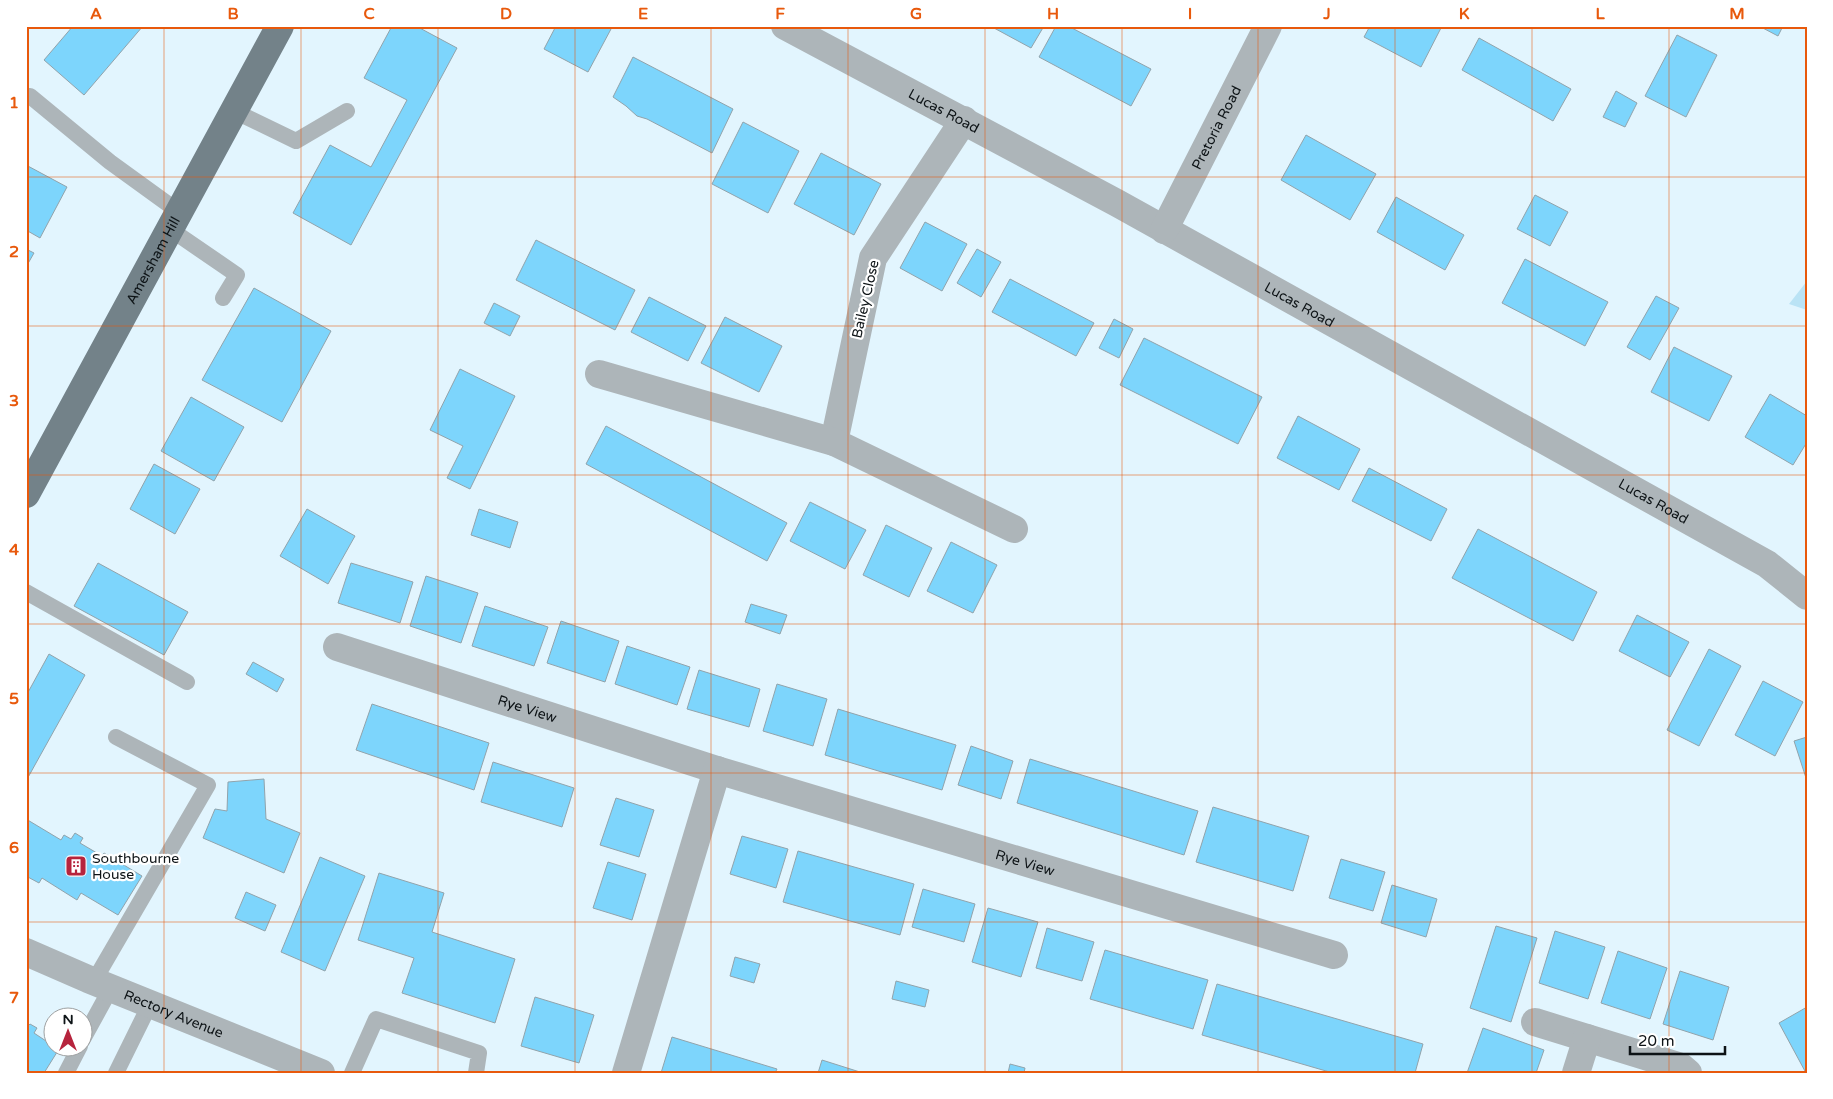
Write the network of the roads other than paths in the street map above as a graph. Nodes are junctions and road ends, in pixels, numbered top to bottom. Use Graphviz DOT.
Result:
graph roads {
  1 [pos="280,26"];
  2 [pos="786,26"];
  3 [pos="1268,26"];
  4 [pos="30,96"];
  5 [pos="234,111"];
  6 [pos="347,111"];
  7 [pos="964,120"];
  8 [pos="174,221"];
  9 [pos="1164,230"];
  10 [pos="223,298"];
  11 [pos="599,374"];
  12 [pos="834,442"];
  13 [pos="26,494"];
  14 [pos="1014,529"];
  15 [pos="26,592"];
  16 [pos="1807,596"];
  17 [pos="338,647"];
  18 [pos="187,682"];
  19 [pos="116,737"];
  20 [pos="717,770"];
  21 [pos="26,952"];
  22 [pos="1334,955"];
  23 [pos="102,985"];
  24 [pos="150,1004"];
  25 [pos="92,1013"];
  26 [pos="1535,1022"];
  27 [pos="1587,1038"];
  28 [pos="75,1056"];
  29 [pos="66,1073"];
  30 [pos="116,1073"];
  31 [pos="321,1073"];
  32 [pos="352,1073"];
  33 [pos="476,1073"];
  34 [pos="626,1073"];
  35 [pos="1576,1073"];
  36 [pos="1688,1073"];
  1 -- 5 [label="main road, Amersham Hill"];
  2 -- 7 [label="street, Lucas Road"];
  3 -- 9 [label="street, Pretoria Road"];
  4 -- 8 [label="lane"];
  5 -- 6 [label="lane"];
  5 -- 8 [label="main road, Amersham Hill"];
  7 -- 9 [label="street, Lucas Road"];
  7 -- 12 [label="street, Bailey Close"];
  8 -- 10 [label="lane"];
  8 -- 13 [label="main road, Amersham Hill"];
  9 -- 16 [label="street, Lucas Road"];
  11 -- 12 [label="street"];
  12 -- 14 [label="street"];
  15 -- 18 [label="lane"];
  17 -- 20 [label="street, Rye View"];
  19 -- 23 [label="lane"];
  20 -- 22 [label="street, Rye View"];
  20 -- 34 [label="street"];
  21 -- 23 [label="street, Rectory Avenue"];
  23 -- 24 [label="street, Rectory Avenue"];
  23 -- 25 [label="lane"];
  24 -- 30 [label="lane"];
  24 -- 31 [label="street, Rectory Avenue"];
  26 -- 27 [label="street"];
  27 -- 35 [label="street"];
  27 -- 36 [label="street"];
  28 -- 29 [label="lane"];
  32 -- 33 [label="lane"];
}
